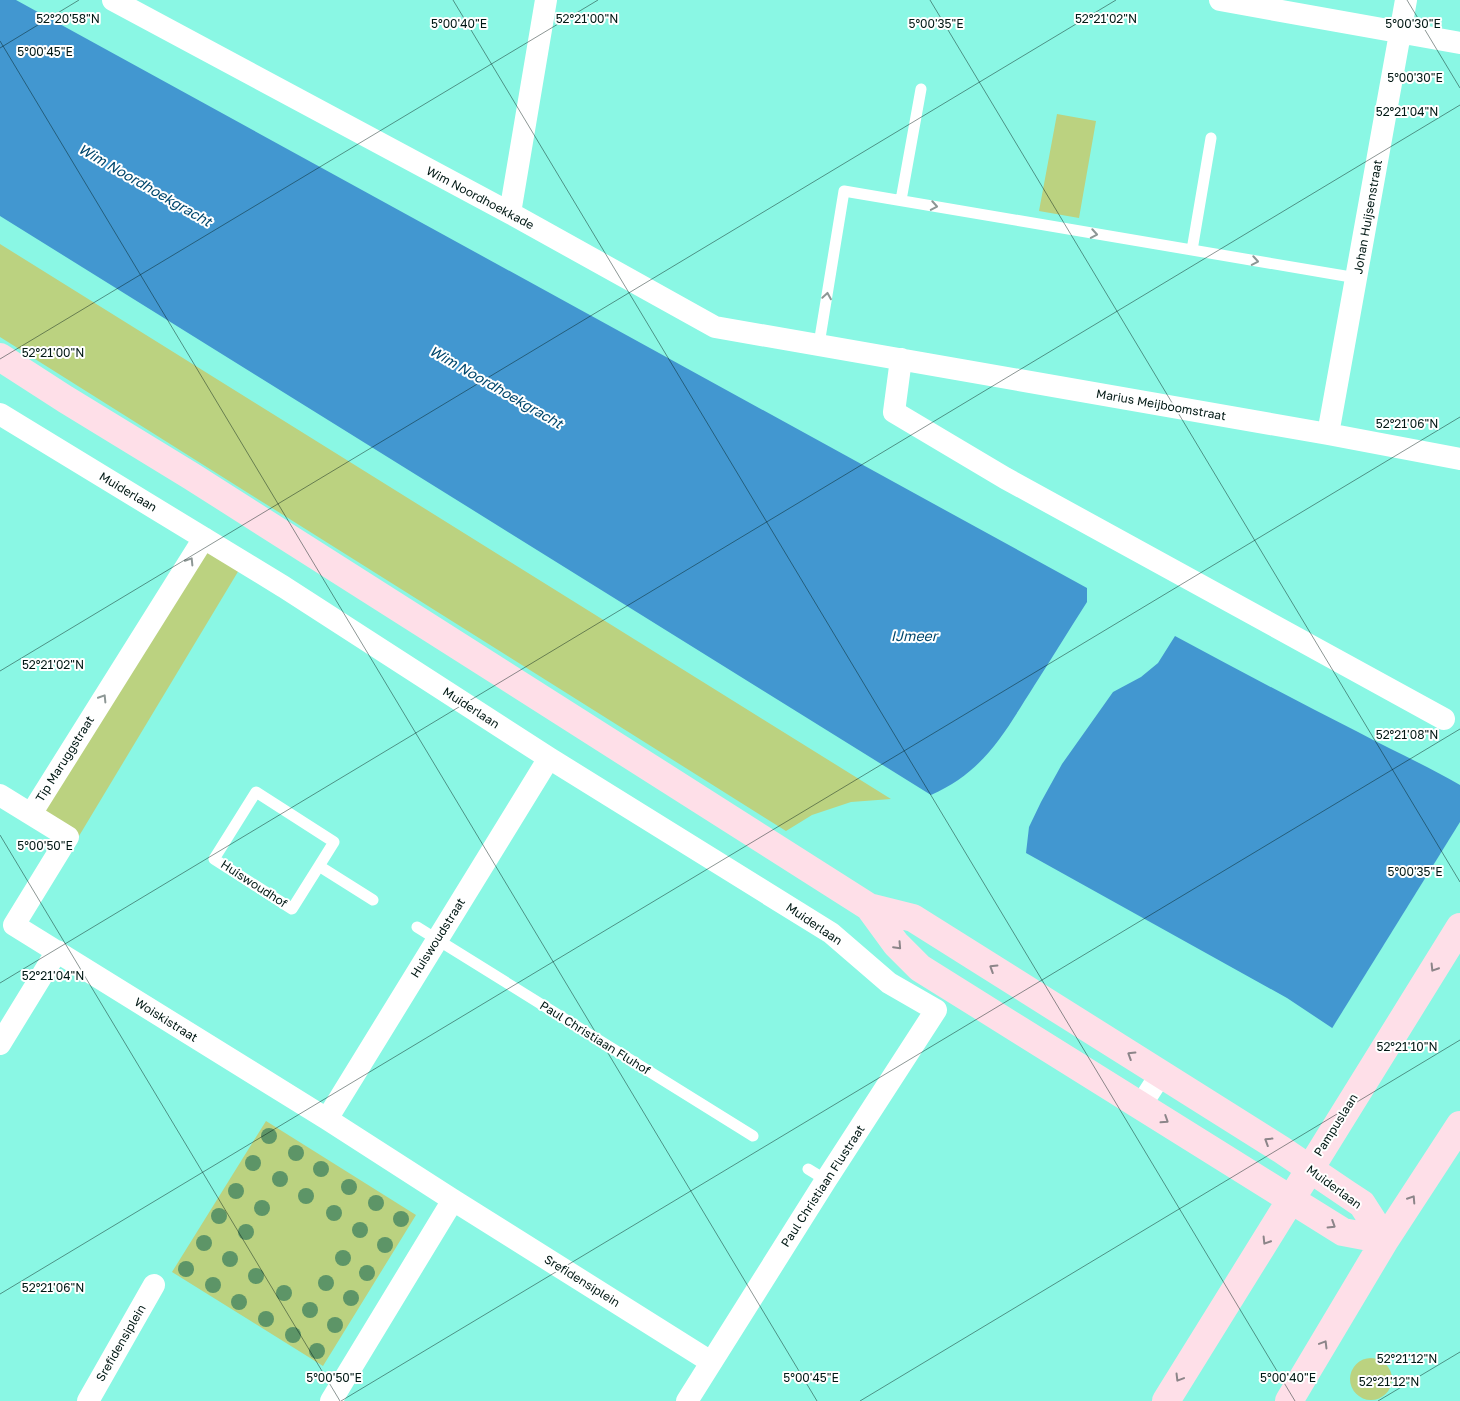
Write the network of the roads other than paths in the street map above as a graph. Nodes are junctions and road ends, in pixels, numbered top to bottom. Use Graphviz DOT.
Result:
graph roads {
  1 [pos="113,0"];
  2 [pos="546,0"];
  3 [pos="1220,0"];
  4 [pos="1406,0"];
  5 [pos="1400,33"];
  6 [pos="1460,43"];
  7 [pos="921,89"];
  8 [pos="1211,138"];
  9 [pos="901,200"];
  10 [pos="510,213"];
  11 [pos="1192,250"];
  12 [pos="1357,278"];
  13 [pos="819,344"];
  14 [pos="862,353"];
  15 [pos="0,357"];
  16 [pos="901,359"];
  17 [pos="0,414"];
  18 [pos="1328,434"];
  19 [pos="1460,459"];
  20 [pos="204,538"];
  21 [pos="1444,719"];
  22 [pos="549,758"];
  23 [pos="0,794"];
  24 [pos="31,814"];
  25 [pos="319,866"];
  26 [pos="373,900"];
  27 [pos="869,907"];
  28 [pos="417,927"];
  29 [pos="1460,927"];
  30 [pos="437,940"];
  31 [pos="57,951"];
  32 [pos="936,1010"];
  33 [pos="0,1044"];
  34 [pos="1161,1074"];
  35 [pos="276,1088"];
  36 [pos="1141,1105"];
  37 [pos="327,1119"];
  38 [pos="1454,1135"];
  39 [pos="753,1136"];
  40 [pos="1309,1169"];
  41 [pos="1291,1199"];
  42 [pos="453,1200"];
  43 [pos="1385,1240"];
  44 [pos="154,1284"];
  45 [pos="711,1362"];
  46 [pos="332,1398"];
  47 [pos="88,1401"];
  48 [pos="687,1401"];
  49 [pos="1166,1401"];
  50 [pos="1289,1401"];
  1 -- 10 [label="street, Wim Noordhoekkade"];
  2 -- 10 [label="street"];
  3 -- 5 [label="street"];
  4 -- 5 [label="street, Johan Huijsenstraat"];
  5 -- 6 [label="street"];
  5 -- 12 [label="street, Johan Huijsenstraat"];
  7 -- 9 [label="lane"];
  8 -- 11 [label="lane"];
  9 -- 11 [label="lane, one-way"];
  13 -- 9 [label="lane, one-way"];
  10 -- 13 [label="street, Wim Noordhoekkade"];
  11 -- 12 [label="lane, one-way"];
  12 -- 18 [label="street, Johan Huijsenstraat"];
  13 -- 14 [label="street, Wim Noordhoekkade"];
  14 -- 16 [label="street, Marius Meijboomstraat"];
  15 -- 27 [label="main road, Muiderlaan"];
  16 -- 18 [label="street, Marius Meijboomstraat"];
  16 -- 21 [label="street"];
  17 -- 20 [label="street, Muiderlaan"];
  18 -- 19 [label="street, Marius Meijboomstraat"];
  20 -- 22 [label="street, Muiderlaan"];
  24 -- 20 [label="street, Tip Maruggstraat, one-way"];
  22 -- 30 [label="street, Huiswoudstraat"];
  22 -- 32 [label="street, Muiderlaan"];
  23 -- 24 [label="street"];
  24 -- 31 [label="street, Tip Maruggstraat"];
  25 -- 25 [label="lane, Huiswoudhof"];
  25 -- 26 [label="lane"];
  34 -- 27 [label="main road, Muiderlaan, one-way"];
  27 -- 36 [label="main road, Muiderlaan, one-way"];
  28 -- 30 [label="lane"];
  29 -- 40 [label="main road, Pampuslaan, one-way"];
  30 -- 37 [label="street, Huiswoudstraat"];
  30 -- 39 [label="lane, Paul Christiaan Fluhof"];
  31 -- 33 [label="street"];
  31 -- 35 [label="street, Woiskistraat"];
  32 -- 45 [label="street, Paul Christiaan Flustraat"];
  34 -- 36 [label="street"];
  40 -- 34 [label="main road, Muiderlaan, one-way"];
  35 -- 37 [label="street, Srefidensiplein"];
  36 -- 41 [label="main road, Muiderlaan, one-way"];
  37 -- 42 [label="street, Srefidensiplein"];
  43 -- 38 [label="main road, one-way"];
  40 -- 41 [label="main road, Pampuslaan"];
  40 -- 43 [label="main road, Muiderlaan"];
  41 -- 43 [label="main road, Muiderlaan, one-way"];
  41 -- 49 [label="main road, Pampuslaan, one-way"];
  42 -- 45 [label="street, Srefidensiplein"];
  42 -- 46 [label="street"];
  50 -- 43 [label="main road, one-way"];
  44 -- 47 [label="street, Srefidensiplein"];
  45 -- 48 [label="street, Paul Christiaan Flustraat"];
}
